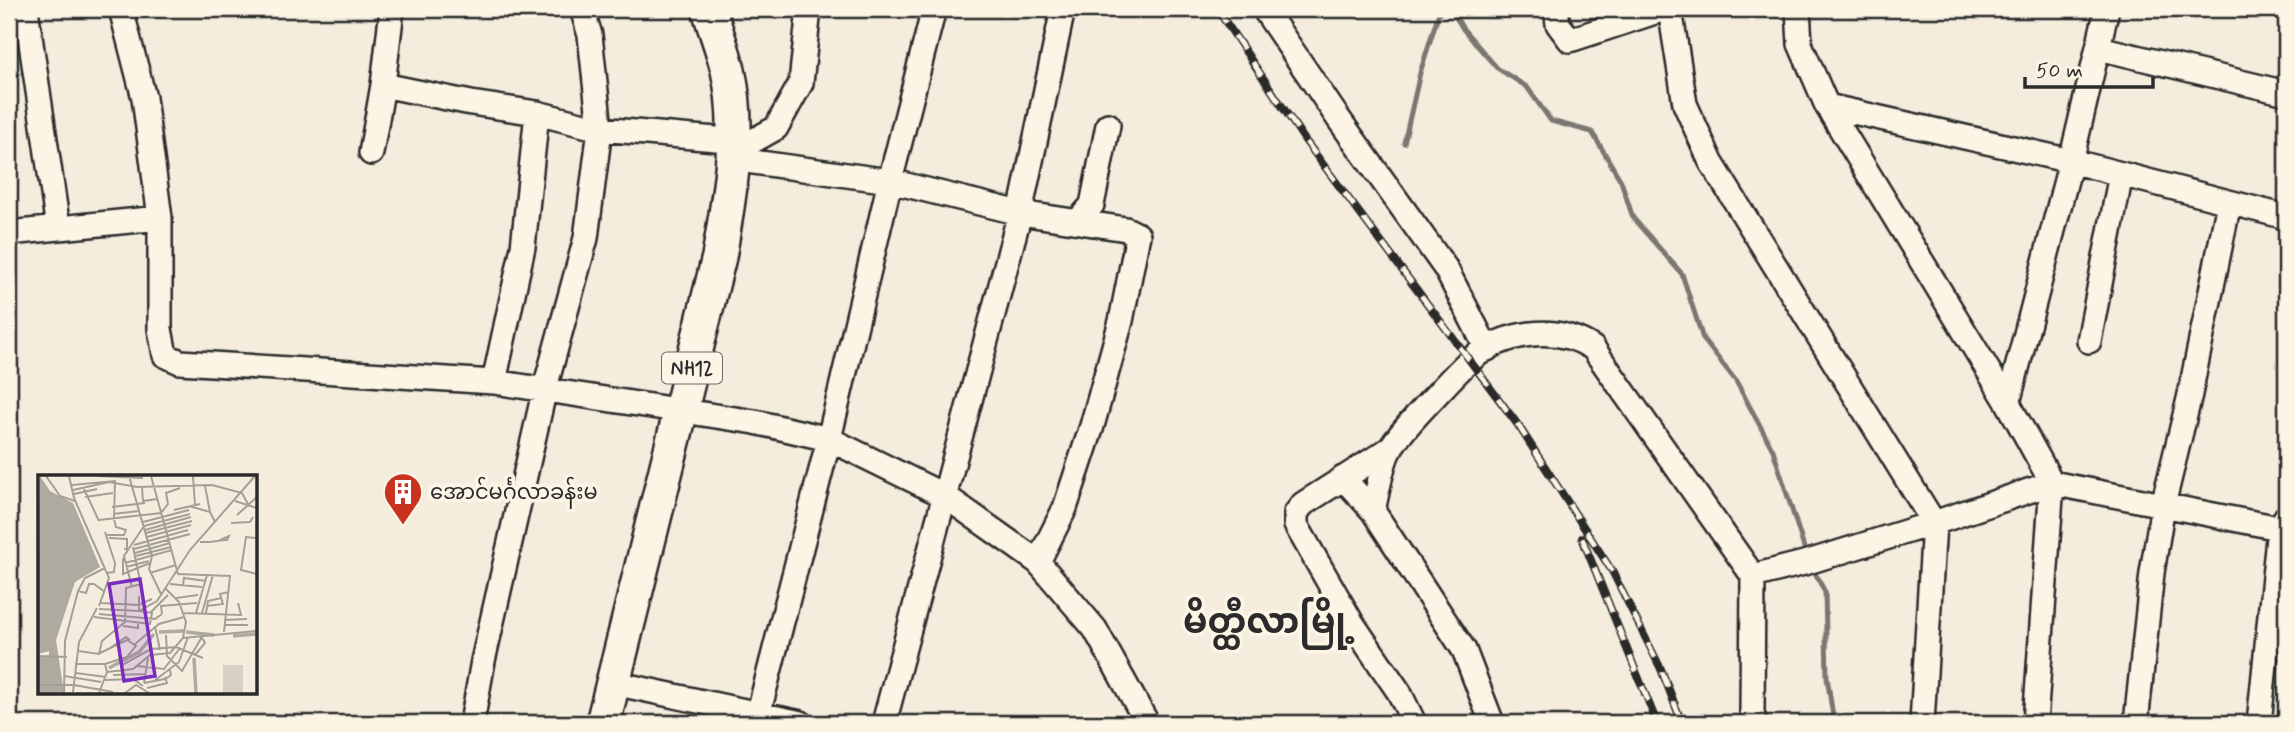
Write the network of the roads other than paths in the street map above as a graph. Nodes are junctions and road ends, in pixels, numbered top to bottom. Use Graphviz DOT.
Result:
graph roads {
  1 [pos="26,9"];
  2 [pos="121,9"];
  3 [pos="392,9"];
  4 [pos="582,9"];
  5 [pos="709,9"];
  6 [pos="729,9"];
  7 [pos="809,9"];
  8 [pos="934,9"];
  9 [pos="1063,9"];
  10 [pos="1264,9"];
  11 [pos="1556,9"];
  12 [pos="1664,9"];
  13 [pos="1670,9"];
  14 [pos="1798,9"];
  15 [pos="2107,9"];
  16 [pos="2099,48"];
  17 [pos="383,85"];
  18 [pos="2286,93"];
  19 [pos="1827,106"];
  20 [pos="537,113"];
  21 [pos="1108,125"];
  22 [pos="600,129"];
  23 [pos="742,150"];
  24 [pos="371,153"];
  25 [pos="2071,161"];
  26 [pos="2121,174"];
  27 [pos="890,181"];
  28 [pos="2228,203"];
  29 [pos="1020,213"];
  30 [pos="2286,217"];
  31 [pos="160,218"];
  32 [pos="1078,221"];
  33 [pos="58,228"];
  34 [pos="9,233"];
  35 [pos="2089,341"];
  36 [pos="1487,349"];
  37 [pos="494,382"];
  38 [pos="545,388"];
  39 [pos="2008,403"];
  40 [pos="690,413"];
  41 [pos="829,439"];
  42 [pos="1388,450"];
  43 [pos="1343,478"];
  44 [pos="2052,483"];
  45 [pos="945,496"];
  46 [pos="2163,505"];
  47 [pos="1373,511"];
  48 [pos="1934,523"];
  49 [pos="2283,523"];
  50 [pos="1038,562"];
  51 [pos="1753,576"];
  52 [pos="2278,626"];
  53 [pos="623,685"];
  54 [pos="757,719"];
  55 [pos="472,723"];
  56 [pos="603,723"];
  57 [pos="624,723"];
  58 [pos="801,723"];
  59 [pos="884,723"];
  60 [pos="1147,723"];
  61 [pos="1414,723"];
  62 [pos="1492,723"];
  63 [pos="1755,723"];
  64 [pos="1922,723"];
  65 [pos="2035,723"];
  66 [pos="2136,723"];
  67 [pos="2259,723"];
  1 -- 33 [label="street"];
  2 -- 31 [label="street"];
  3 -- 17 [label="street"];
  4 -- 22 [label="street"];
  5 -- 23 [label="highway, NH12"];
  6 -- 23 [label="highway, NH12"];
  7 -- 23 [label="street"];
  8 -- 27 [label="street"];
  9 -- 29 [label="street"];
  10 -- 36 [label="street"];
  11 -- 12 [label="street"];
  13 -- 48 [label="street"];
  14 -- 19 [label="street"];
  15 -- 16 [label="street"];
  16 -- 18 [label="street"];
  16 -- 25 [label="street"];
  17 -- 20 [label="street"];
  17 -- 24 [label="street"];
  19 -- 25 [label="street"];
  19 -- 39 [label="street"];
  20 -- 22 [label="street"];
  20 -- 37 [label="street"];
  21 -- 32 [label="street"];
  22 -- 23 [label="street"];
  22 -- 38 [label="street"];
  23 -- 27 [label="street"];
  23 -- 40 [label="highway, NH12"];
  25 -- 26 [label="street"];
  25 -- 39 [label="street"];
  26 -- 28 [label="street"];
  26 -- 35 [label="street"];
  27 -- 29 [label="street"];
  27 -- 41 [label="street"];
  28 -- 30 [label="street"];
  28 -- 46 [label="street"];
  29 -- 32 [label="street"];
  29 -- 45 [label="street"];
  31 -- 33 [label="street"];
  31 -- 37 [label="street"];
  32 -- 50 [label="street"];
  33 -- 34 [label="street"];
  36 -- 42 [label="street"];
  36 -- 51 [label="street"];
  37 -- 38 [label="street"];
  38 -- 40 [label="street"];
  38 -- 55 [label="street"];
  39 -- 44 [label="street"];
  40 -- 41 [label="street"];
  40 -- 53 [label="highway, NH12"];
  41 -- 45 [label="street"];
  41 -- 54 [label="street"];
  42 -- 43 [label="street"];
  42 -- 47 [label="street"];
  43 -- 47 [label="street"];
  43 -- 61 [label="street"];
  44 -- 46 [label="street"];
  44 -- 48 [label="street"];
  44 -- 65 [label="street"];
  45 -- 50 [label="street"];
  45 -- 59 [label="street"];
  46 -- 49 [label="street"];
  46 -- 66 [label="street"];
  47 -- 62 [label="street"];
  48 -- 51 [label="street"];
  48 -- 64 [label="street"];
  49 -- 52 [label="street"];
  50 -- 60 [label="street"];
  51 -- 63 [label="street"];
  52 -- 67 [label="street"];
  53 -- 54 [label="street"];
  53 -- 56 [label="highway, NH12"];
  53 -- 57 [label="highway, NH12"];
  54 -- 58 [label="street"];
}
